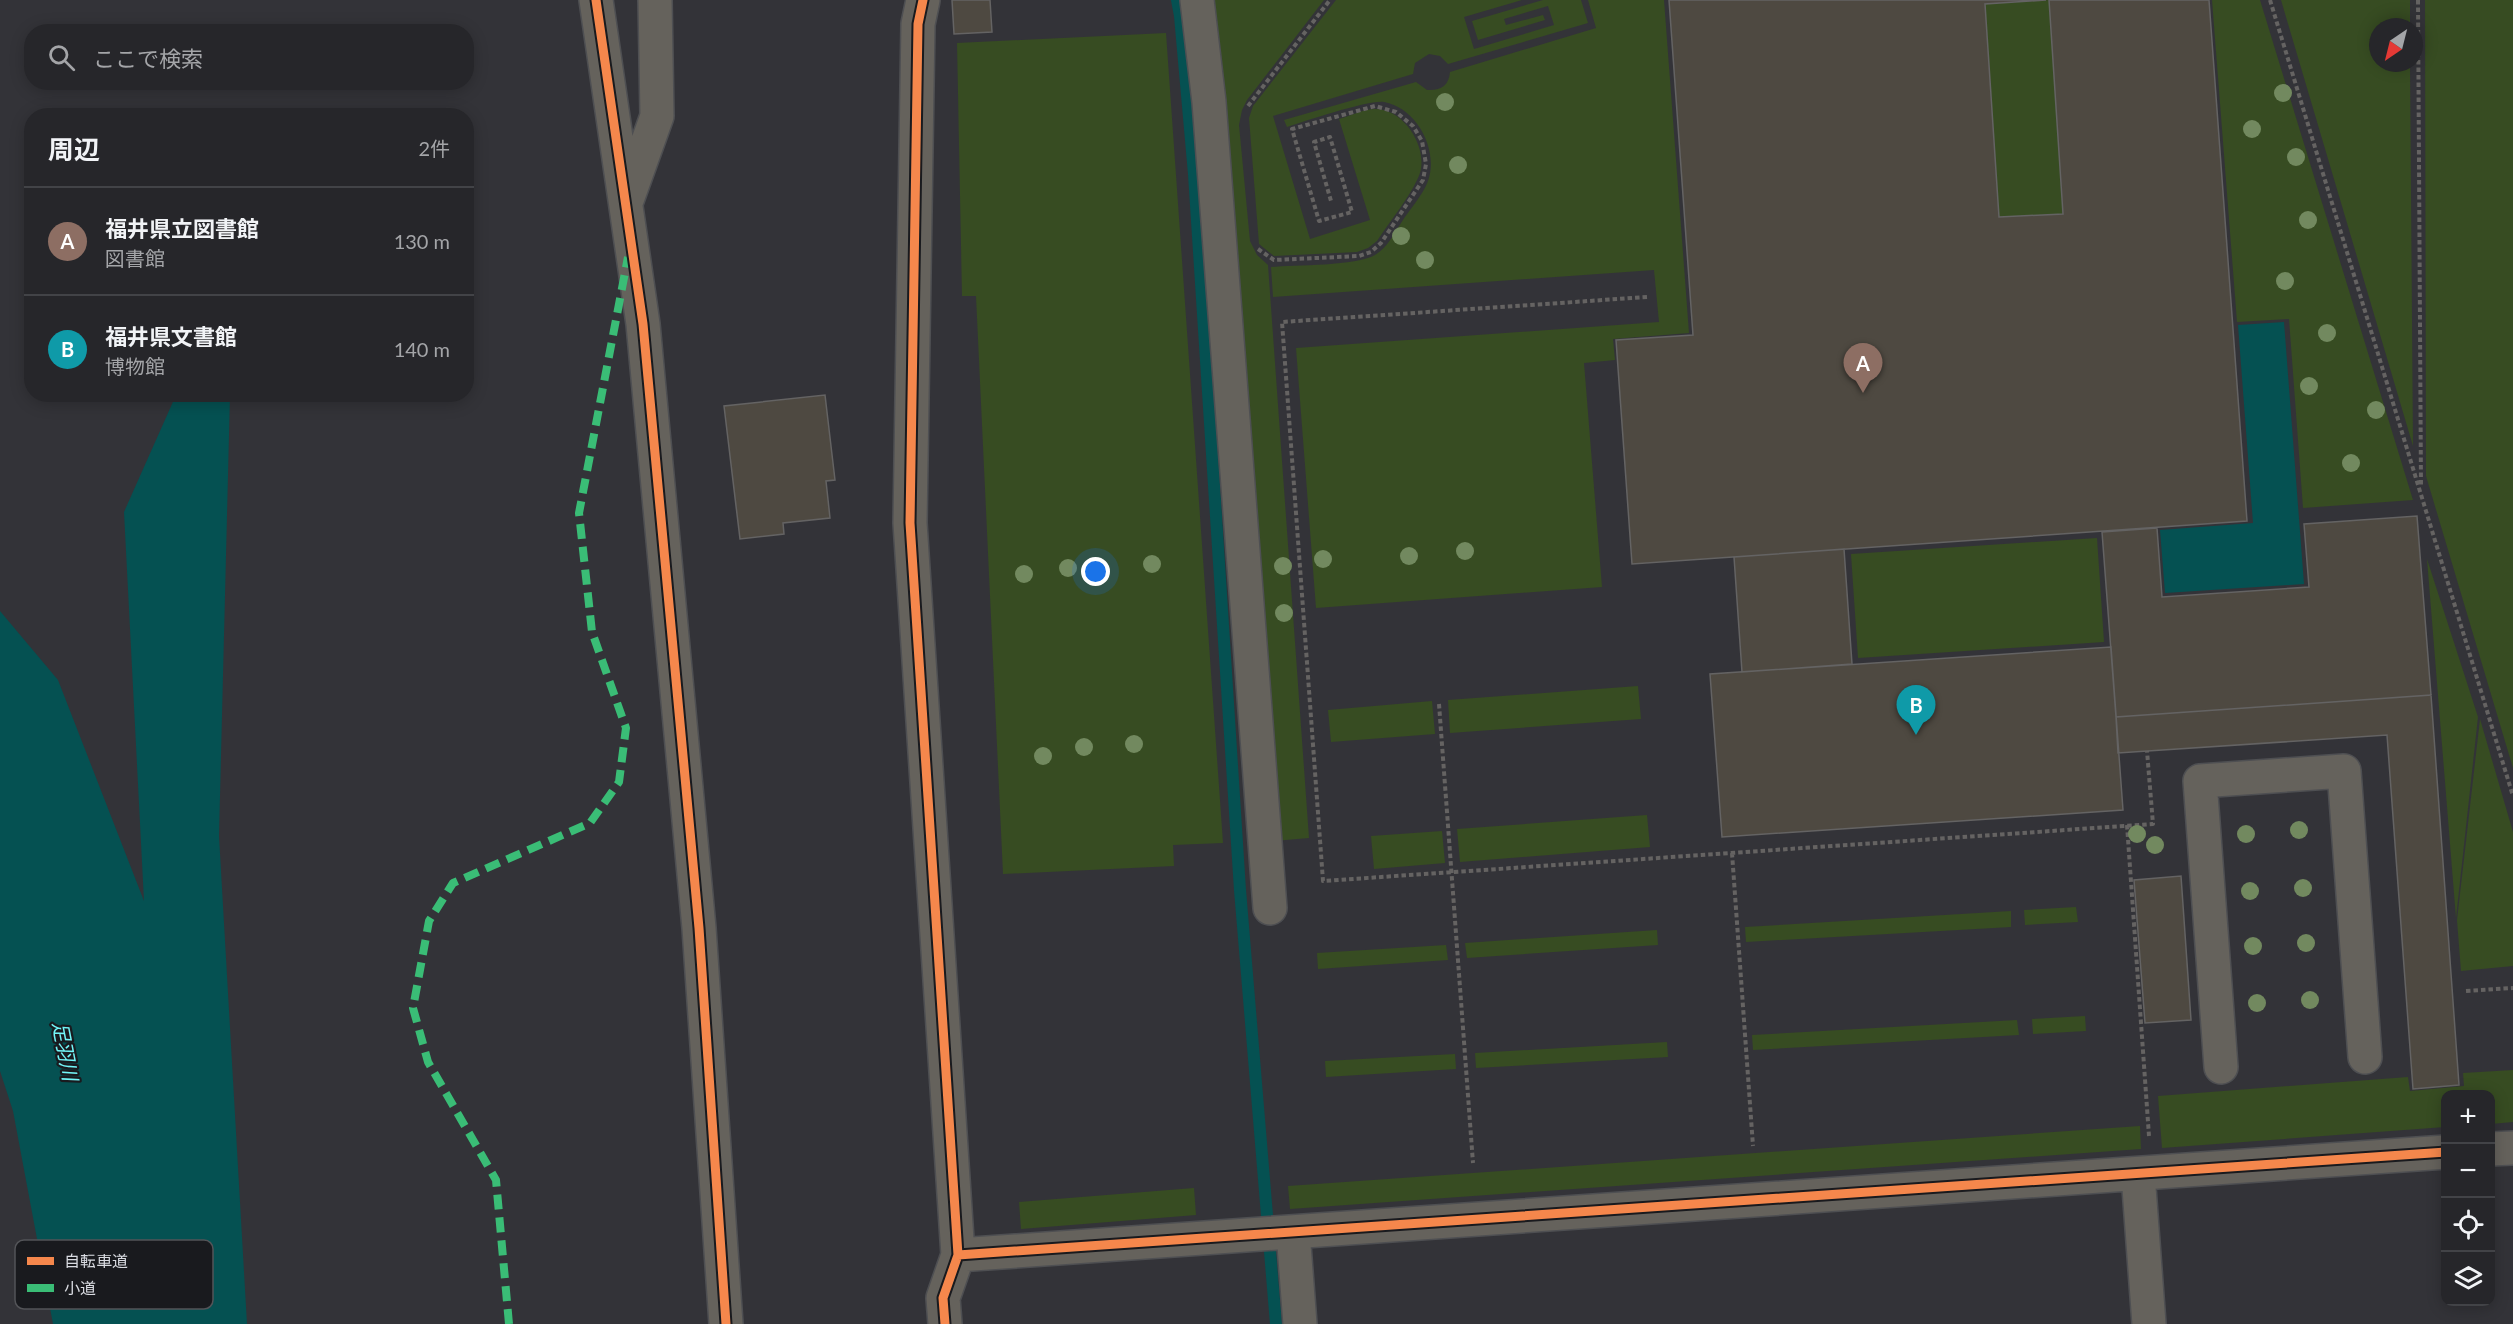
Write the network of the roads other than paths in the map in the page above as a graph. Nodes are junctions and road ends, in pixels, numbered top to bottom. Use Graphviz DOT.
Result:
graph roads {
  1 [pos="596,0"];
  2 [pos="655,0"];
  3 [pos="923,0"];
  4 [pos="1197,0"];
  5 [pos="625,204"];
  6 [pos="1270,908"];
  7 [pos="2365,1057"];
  8 [pos="2221,1067"];
  9 [pos="2513,1148"];
  10 [pos="2495,1149"];
  11 [pos="2441,1152"];
  12 [pos="2145,1173"];
  13 [pos="1289,1232"];
  14 [pos="958,1255"];
  15 [pos="726,1324"];
  16 [pos="945,1324"];
  17 [pos="1300,1324"];
  18 [pos="2149,1324"];
  1 -- 5 [label="street"];
  2 -- 5 [label="street"];
  3 -- 14 [label="street"];
  4 -- 6 [label="street"];
  5 -- 15 [label="street"];
  7 -- 8 [label="street"];
  9 -- 10 [label="street"];
  11 -- 12 [label="street"];
  12 -- 13 [label="street"];
  12 -- 18 [label="street"];
  13 -- 14 [label="street"];
  13 -- 17 [label="street"];
  14 -- 16 [label="street"];
}
